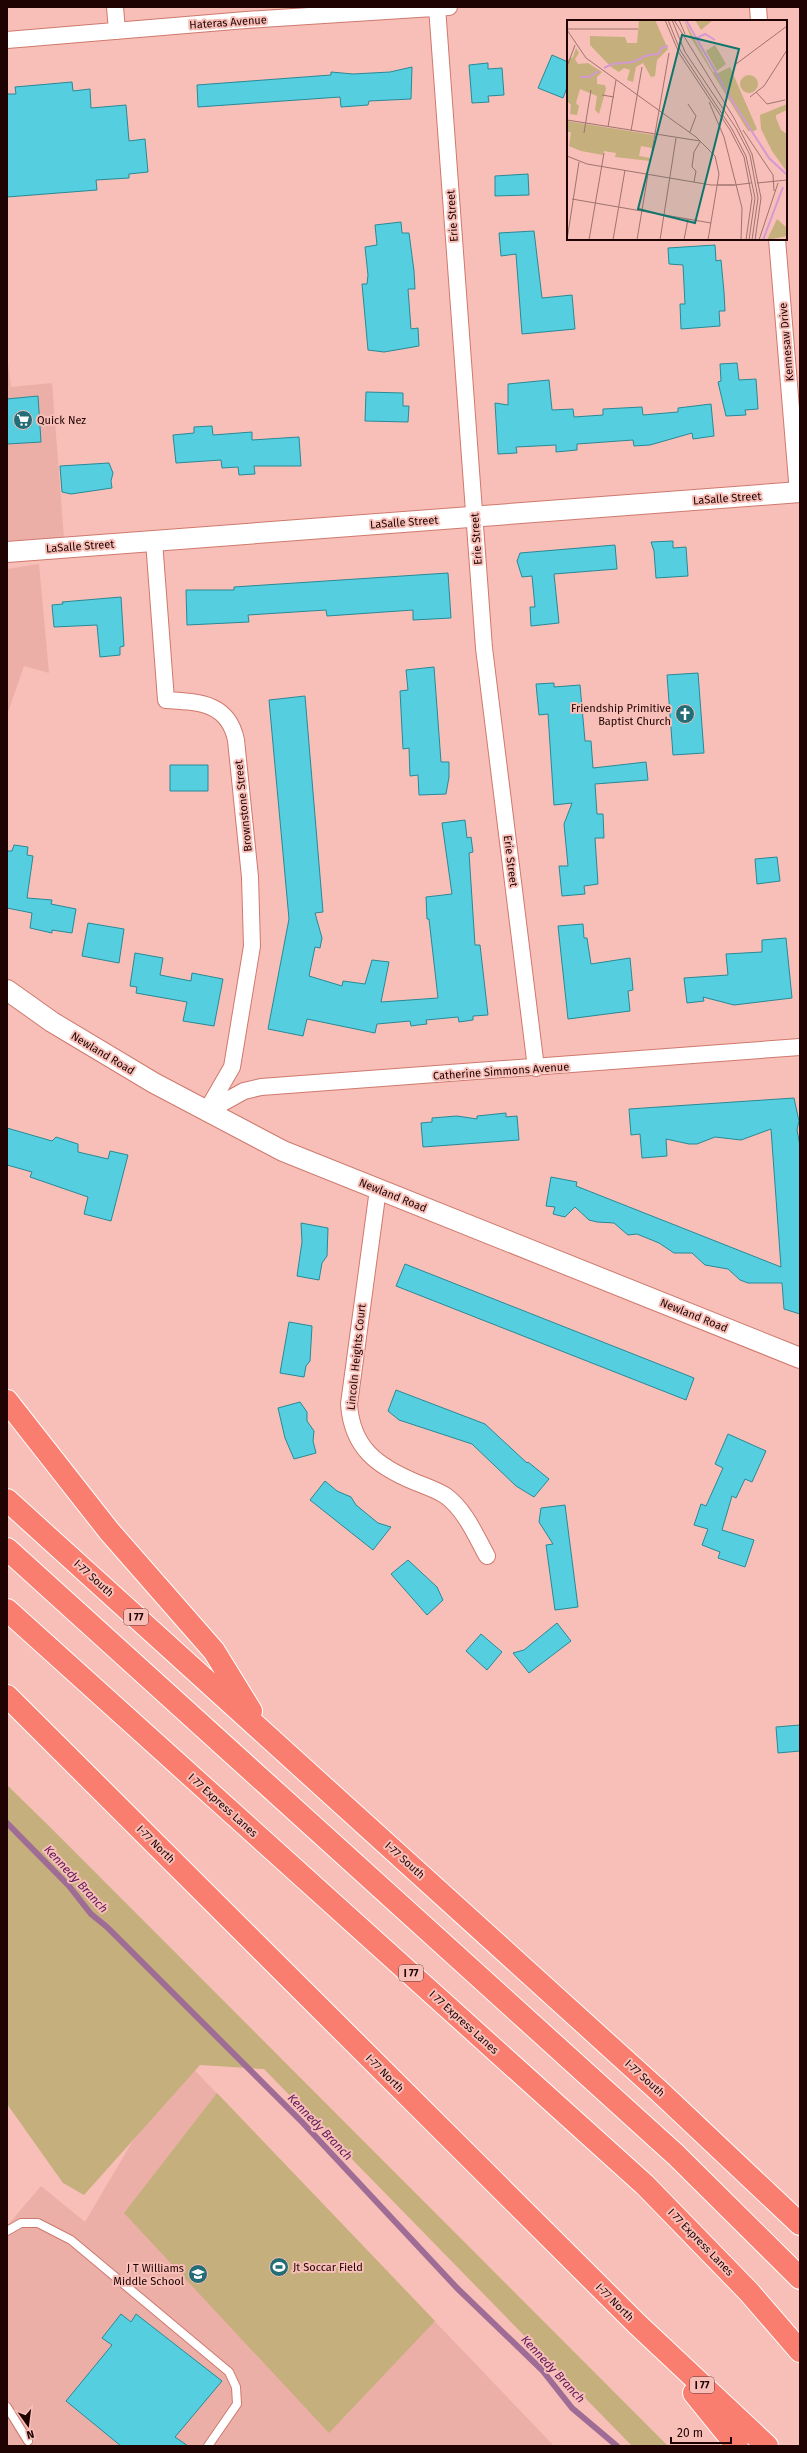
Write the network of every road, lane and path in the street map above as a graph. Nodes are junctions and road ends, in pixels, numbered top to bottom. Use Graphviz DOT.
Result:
graph roads {
  1 [pos="115,7"];
  2 [pos="441,7"];
  3 [pos="758,7"];
  4 [pos="759,20"];
  5 [pos="117,31"];
  6 [pos="7,40"];
  7 [pos="777,240"];
  8 [pos="799,492"];
  9 [pos="475,517"];
  10 [pos="154,541"];
  11 [pos="7,552"];
  12 [pos="7,990"];
  13 [pos="800,1047"];
  14 [pos="536,1068"];
  15 [pos="206,1112"];
  16 [pos="378,1189"];
  17 [pos="800,1358"];
  18 [pos="7,1401"];
  19 [pos="7,1500"];
  20 [pos="7,1550"];
  21 [pos="488,1556"];
  22 [pos="7,1610"];
  23 [pos="7,1696"];
  24 [pos="266,1734"];
  25 [pos="800,2224"];
  26 [pos="7,2231"];
  27 [pos="800,2278"];
  28 [pos="637,2324"];
  29 [pos="800,2351"];
  30 [pos="7,2407"];
  31 [pos="28,2440"];
  32 [pos="208,2446"];
  33 [pos="737,2446"];
  34 [pos="767,2446"];
  1 -- 5 [label="street"];
  2 -- 5 [label="street, Hateras Avenue"];
  2 -- 9 [label="street, Erie Street"];
  3 -- 4 [label="street"];
  5 -- 6 [label="street, Hateras Avenue"];
  7 -- 8 [label="street, Kennesaw Drive"];
  8 -- 9 [label="street, LaSalle Street"];
  9 -- 10 [label="street, LaSalle Street"];
  9 -- 14 [label="street, Erie Street"];
  10 -- 11 [label="street, LaSalle Street"];
  10 -- 15 [label="street, Brownstone Street"];
  12 -- 15 [label="street, Newland Road"];
  13 -- 14 [label="street, Catherine Simmons Avenue"];
  14 -- 15 [label="street, Catherine Simmons Avenue"];
  15 -- 16 [label="street, Newland Road"];
  16 -- 17 [label="street, Newland Road"];
  16 -- 21 [label="street, Lincoln Heights Court"];
  18 -- 24 [label="highway"];
  19 -- 24 [label="highway, I-77 South / I 77"];
  20 -- 27 [label="highway"];
  22 -- 29 [label="highway, I 77 Express Lanes / I 77"];
  23 -- 28 [label="highway, I-77 North / I 77"];
  24 -- 25 [label="highway, I-77 South / I 77"];
  26 -- 32 [label="lane"];
  28 -- 33 [label="highway"];
  28 -- 34 [label="highway, I-77 North / I 77"];
  30 -- 31 [label="lane"];
}
